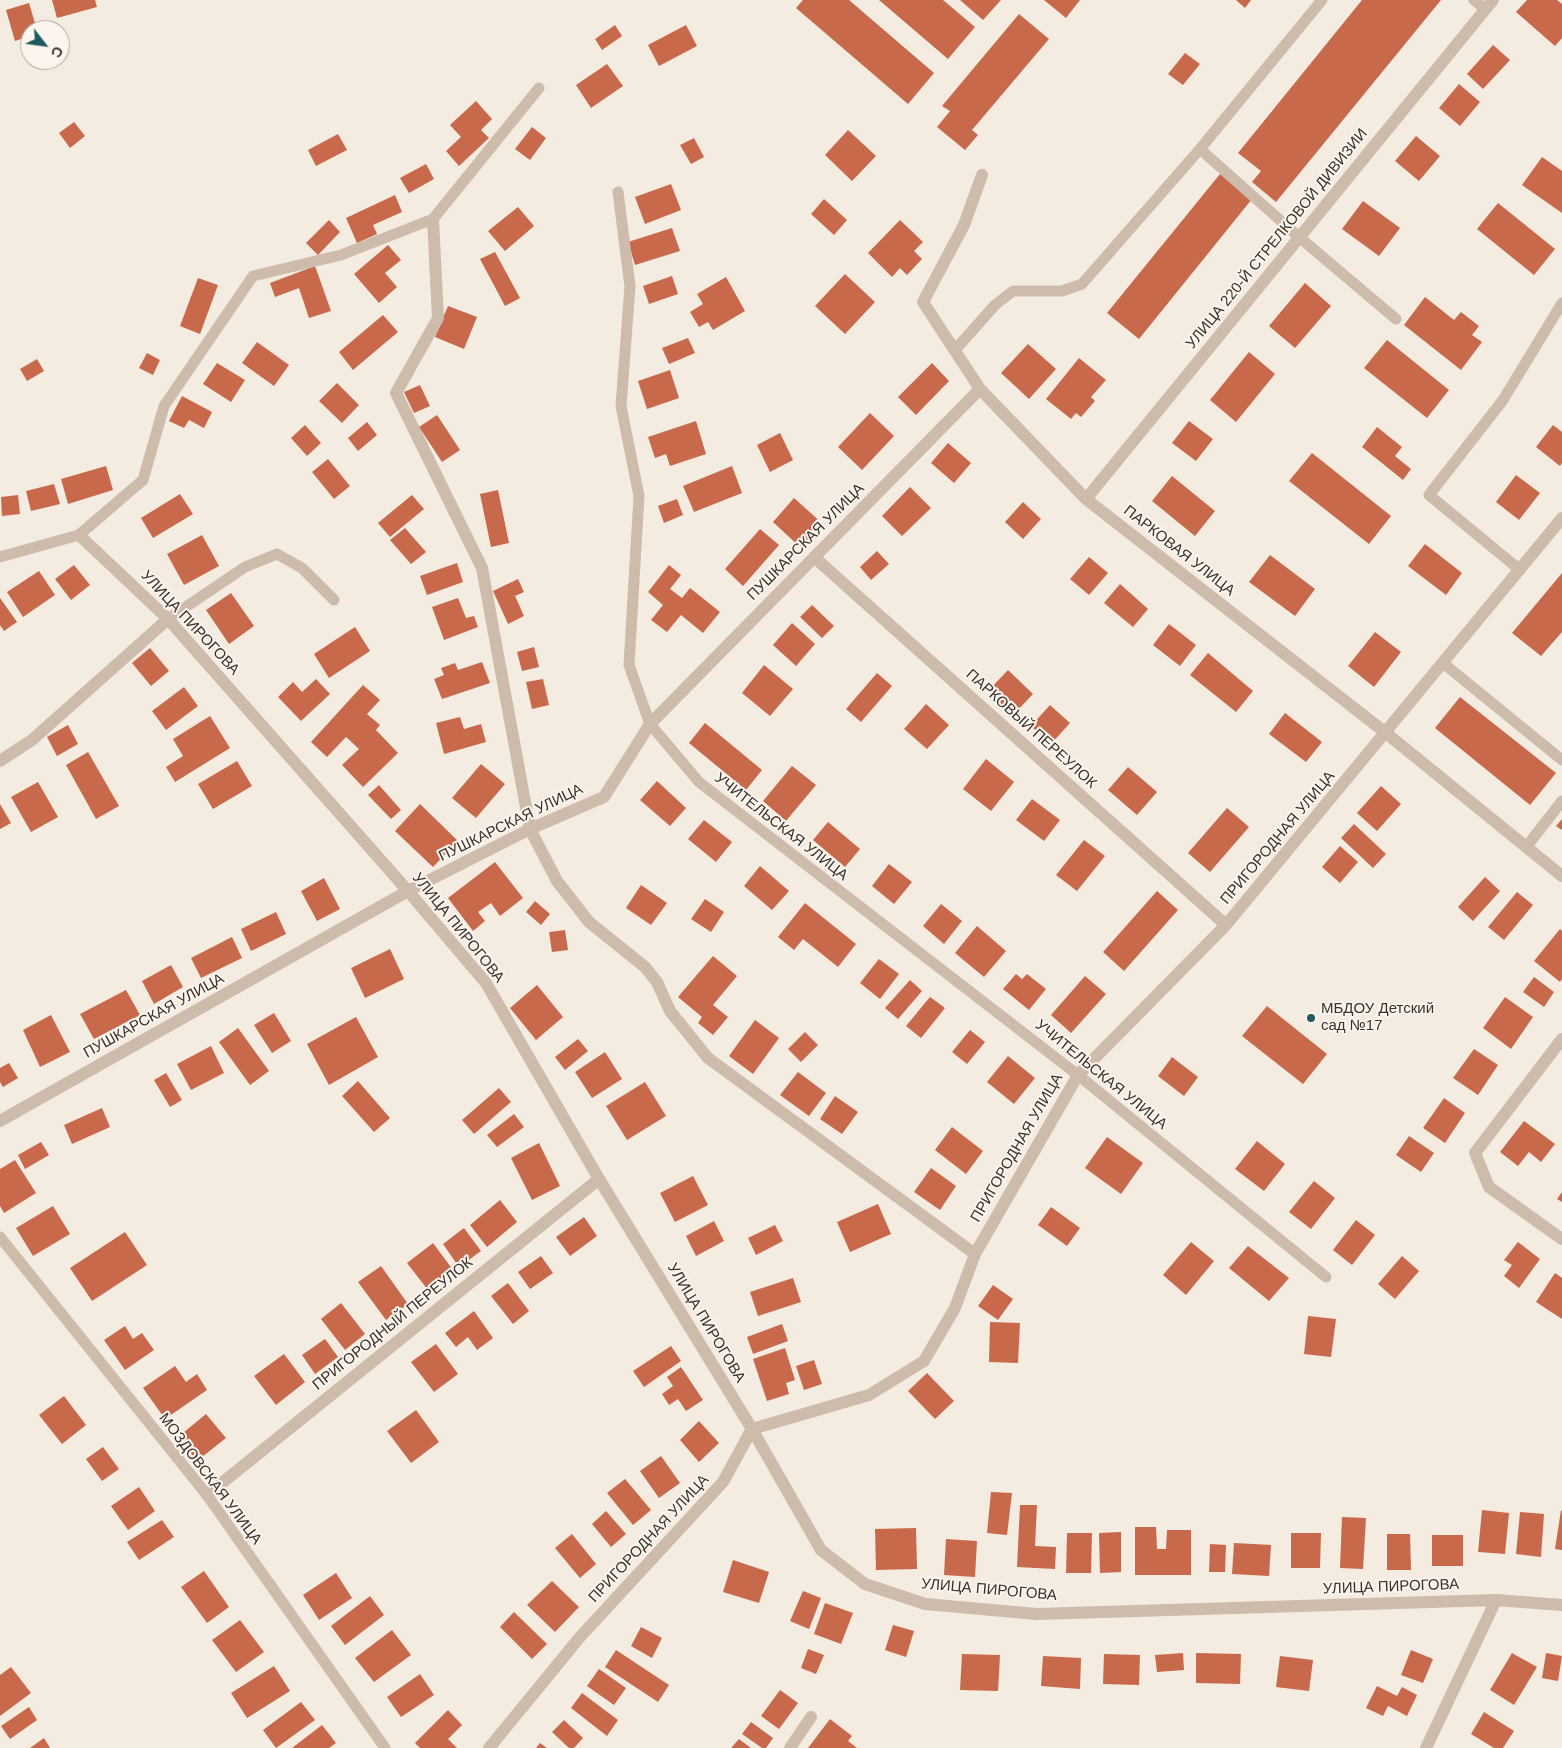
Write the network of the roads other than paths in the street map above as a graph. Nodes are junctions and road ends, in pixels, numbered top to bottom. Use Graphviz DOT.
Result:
graph roads {
  1 [pos="1322,0"];
  2 [pos="1474,0"];
  3 [pos="1489,5"];
  4 [pos="539,88"];
  5 [pos="1200,148"];
  6 [pos="982,176"];
  7 [pos="618,192"];
  8 [pos="434,219"];
  9 [pos="1299,237"];
  10 [pos="1562,303"];
  11 [pos="1396,319"];
  12 [pos="955,350"];
  13 [pos="980,389"];
  14 [pos="1086,499"];
  15 [pos="1562,518"];
  16 [pos="79,535"];
  17 [pos="0,557"];
  18 [pos="814,557"];
  19 [pos="1520,570"];
  20 [pos="334,600"];
  21 [pos="168,619"];
  22 [pos="1443,663"];
  23 [pos="650,724"];
  24 [pos="1386,733"];
  25 [pos="1562,760"];
  26 [pos="0,761"];
  27 [pos="1562,801"];
  28 [pos="530,829"];
  29 [pos="1527,846"];
  30 [pos="1562,876"];
  31 [pos="408,891"];
  32 [pos="1226,925"];
  33 [pos="1562,1039"];
  34 [pos="1078,1075"];
  35 [pos="0,1121"];
  36 [pos="599,1179"];
  37 [pos="0,1238"];
  38 [pos="1562,1239"];
  39 [pos="974,1254"];
  40 [pos="1326,1277"];
  41 [pos="752,1429"];
  42 [pos="207,1495"];
  43 [pos="1496,1600"];
  44 [pos="1562,1605"];
  45 [pos="811,1717"];
  46 [pos="385,1748"];
  47 [pos="489,1748"];
  48 [pos="790,1748"];
  49 [pos="1426,1748"];
  1 -- 5 [label="lane"];
  2 -- 3 [label="lane"];
  3 -- 9 [label="street, УЛИЦА 220-Й СТРЕЛКОВОЙ ДИВИЗИИ"];
  4 -- 8 [label="lane"];
  5 -- 9 [label="lane"];
  5 -- 12 [label="lane"];
  6 -- 12 [label="street, ПАРКОВАЯ УЛИЦА"];
  7 -- 23 [label="lane, УЧИТЕЛЬСКАЯ УЛИЦА"];
  8 -- 16 [label="lane"];
  8 -- 28 [label="street"];
  9 -- 11 [label="lane"];
  9 -- 14 [label="street, УЛИЦА 220-Й СТРЕЛКОВОЙ ДИВИЗИИ"];
  10 -- 19 [label="lane"];
  12 -- 13 [label="street, ПАРКОВАЯ УЛИЦА"];
  13 -- 14 [label="street, ПАРКОВАЯ УЛИЦА"];
  13 -- 18 [label="street, ПУШКАРСКАЯ УЛИЦА"];
  14 -- 24 [label="street, ПАРКОВАЯ УЛИЦА"];
  15 -- 19 [label="street, ПРИГОРОДНАЯ УЛИЦА"];
  16 -- 17 [label="lane"];
  16 -- 21 [label="street, УЛИЦА ПИРОГОВА"];
  18 -- 23 [label="street, ПУШКАРСКАЯ УЛИЦА"];
  18 -- 32 [label="street, ПАРКОВЫЙ ПЕРЕУЛОК"];
  19 -- 22 [label="street, ПРИГОРОДНАЯ УЛИЦА"];
  20 -- 21 [label="lane"];
  21 -- 26 [label="street"];
  21 -- 31 [label="street, УЛИЦА ПИРОГОВА"];
  22 -- 24 [label="street, ПРИГОРОДНАЯ УЛИЦА"];
  22 -- 25 [label="lane"];
  23 -- 28 [label="street, ПУШКАРСКАЯ УЛИЦА"];
  23 -- 34 [label="lane, УЧИТЕЛЬСКАЯ УЛИЦА"];
  24 -- 29 [label="street, ПАРКОВАЯ УЛИЦА"];
  24 -- 32 [label="street, ПРИГОРОДНАЯ УЛИЦА"];
  27 -- 29 [label="lane"];
  28 -- 31 [label="street, ПУШКАРСКАЯ УЛИЦА"];
  28 -- 39 [label="street"];
  29 -- 30 [label="street, ПАРКОВАЯ УЛИЦА"];
  31 -- 35 [label="street, ПУШКАРСКАЯ УЛИЦА"];
  31 -- 36 [label="street, УЛИЦА ПИРОГОВА"];
  32 -- 34 [label="street, ПРИГОРОДНАЯ УЛИЦА"];
  33 -- 38 [label="street"];
  34 -- 39 [label="street, ПРИГОРОДНАЯ УЛИЦА"];
  34 -- 40 [label="lane, УЧИТЕЛЬСКАЯ УЛИЦА"];
  36 -- 41 [label="street, УЛИЦА ПИРОГОВА"];
  36 -- 42 [label="street, ПРИГОРОДНЫЙ ПЕРЕУЛОК"];
  37 -- 42 [label="lane, МОЗДОВСКАЯ УЛИЦА"];
  39 -- 41 [label="street, ПРИГОРОДНАЯ УЛИЦА"];
  41 -- 43 [label="street, УЛИЦА ПИРОГОВА"];
  41 -- 47 [label="street, ПРИГОРОДНАЯ УЛИЦА"];
  42 -- 46 [label="lane, МОЗДОВСКАЯ УЛИЦА"];
  43 -- 44 [label="street, УЛИЦА ПИРОГОВА"];
  43 -- 49 [label="street"];
  45 -- 48 [label="street"];
}
